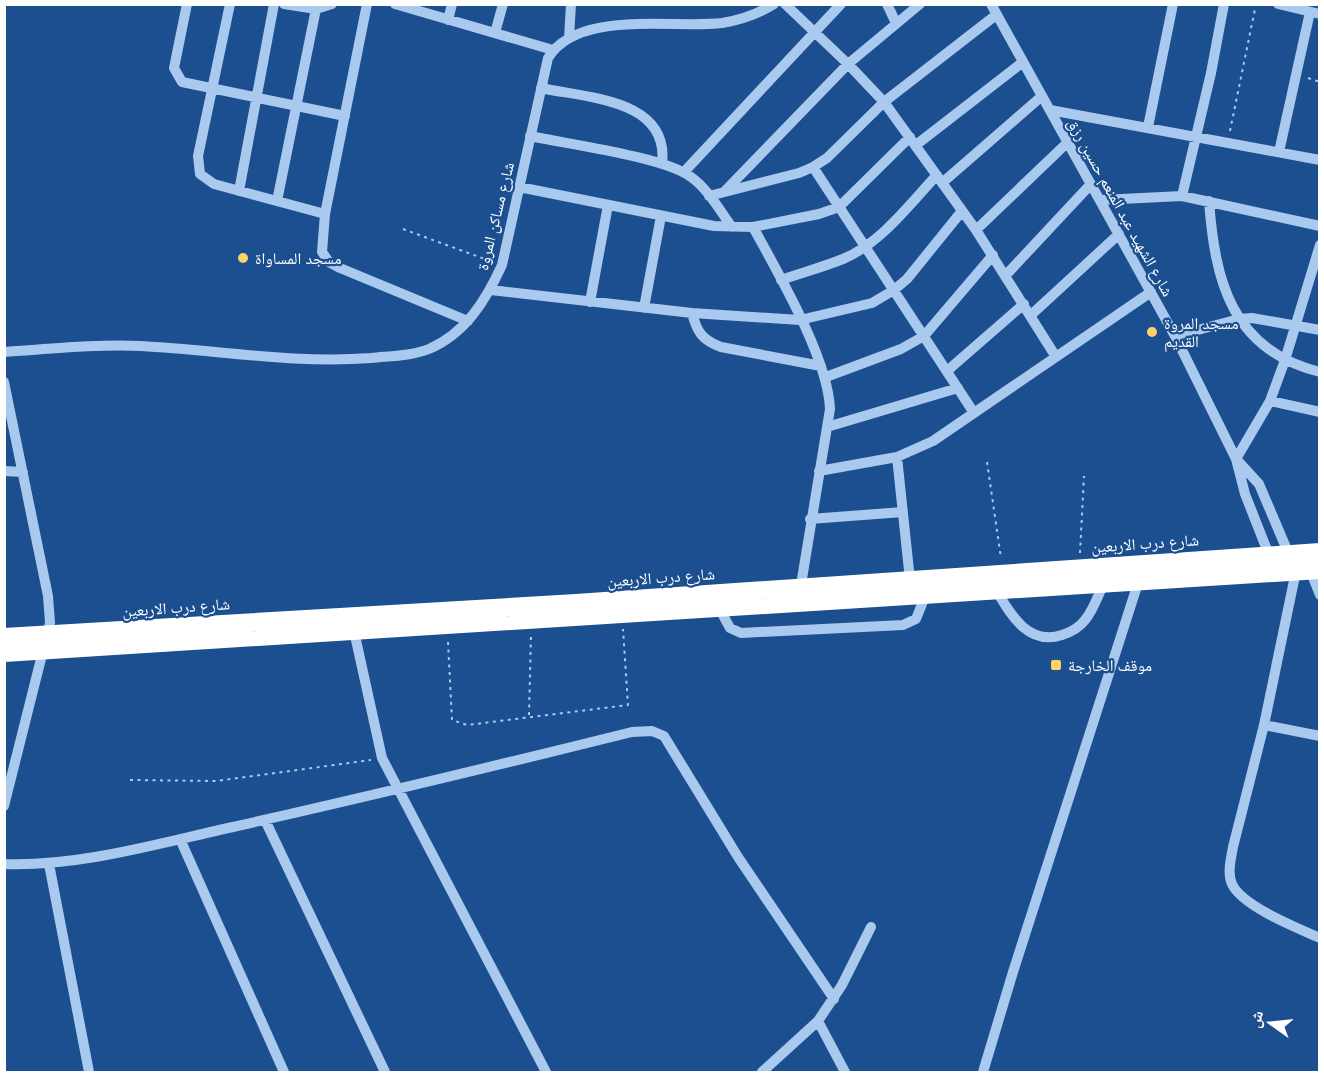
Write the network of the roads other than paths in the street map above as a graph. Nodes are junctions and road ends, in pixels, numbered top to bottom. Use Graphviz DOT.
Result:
graph roads {
  1 [pos="188,4"];
  2 [pos="230,4"];
  3 [pos="274,4"];
  4 [pos="284,4"];
  5 [pos="332,4"];
  6 [pos="367,4"];
  7 [pos="452,4"];
  8 [pos="503,4"];
  9 [pos="571,4"];
  10 [pos="774,4"];
  11 [pos="784,4"];
  12 [pos="841,4"];
  13 [pos="887,4"];
  14 [pos="920,4"];
  15 [pos="1173,4"];
  16 [pos="1224,4"];
  17 [pos="1278,4"];
  18 [pos="403,6"];
  19 [pos="317,7"];
  20 [pos="994,10"];
  21 [pos="1315,13"];
  22 [pos="448,20"];
  23 [pos="896,23"];
  24 [pos="495,33"];
  25 [pos="814,33"];
  26 [pos="569,38"];
  27 [pos="553,50"];
  28 [pos="1023,62"];
  29 [pos="848,64"];
  30 [pos="541,88"];
  31 [pos="212,89"];
  32 [pos="1042,96"];
  33 [pos="256,98"];
  34 [pos="884,102"];
  35 [pos="297,106"];
  36 [pos="1050,110"];
  37 [pos="345,116"];
  38 [pos="1148,127"];
  39 [pos="530,136"];
  40 [pos="1197,138"];
  41 [pos="913,141"];
  42 [pos="1068,142"];
  43 [pos="1279,152"];
  44 [pos="1320,160"];
  45 [pos="662,164"];
  46 [pos="813,167"];
  47 [pos="684,172"];
  48 [pos="939,179"];
  49 [pos="1091,184"];
  50 [pos="519,187"];
  51 [pos="239,191"];
  52 [pos="724,192"];
  53 [pos="709,196"];
  54 [pos="1182,196"];
  55 [pos="1101,200"];
  56 [pos="278,201"];
  57 [pos="1209,201"];
  58 [pos="608,205"];
  59 [pos="839,207"];
  60 [pos="962,211"];
  61 [pos="325,214"];
  62 [pos="661,216"];
  63 [pos="1320,226"];
  64 [pos="732,227"];
  65 [pos="753,227"];
  66 [pos="976,230"];
  67 [pos="1119,234"];
  68 [pos="1320,245"];
  69 [pos="865,246"];
  70 [pos="993,255"];
  71 [pos="1006,275"];
  72 [pos="781,280"];
  73 [pos="491,290"];
  74 [pos="894,290"];
  75 [pos="1151,292"];
  76 [pos="590,302"];
  77 [pos="1024,304"];
  78 [pos="644,308"];
  79 [pos="692,314"];
  80 [pos="1031,315"];
  81 [pos="1239,319"];
  82 [pos="800,320"];
  83 [pos="468,321"];
  84 [pos="1296,325"];
  85 [pos="1320,330"];
  86 [pos="924,336"];
  87 [pos="1175,336"];
  88 [pos="4,352"];
  89 [pos="1056,357"];
  90 [pos="1286,360"];
  91 [pos="821,366"];
  92 [pos="947,371"];
  93 [pos="1320,372"];
  94 [pos="826,377"];
  95 [pos="4,382"];
  96 [pos="958,388"];
  97 [pos="1270,400"];
  98 [pos="1320,412"];
  99 [pos="974,413"];
  100 [pos="827,427"];
  101 [pos="897,456"];
  102 [pos="1236,459"];
  103 [pos="4,471"];
  104 [pos="819,471"];
  105 [pos="23,472"];
  106 [pos="903,512"];
  107 [pos="810,519"];
  108 [pos="1290,552"];
  109 [pos="1320,552"];
  110 [pos="1268,554"];
  111 [pos="1308,570"];
  112 [pos="1274,571"];
  113 [pos="910,580"];
  114 [pos="1138,580"];
  115 [pos="1000,582"];
  116 [pos="1104,583"];
  117 [pos="800,594"];
  118 [pos="926,594"];
  119 [pos="1320,596"];
  120 [pos="718,608"];
  121 [pos="576,611"];
  122 [pos="354,631"];
  123 [pos="4,637"];
  124 [pos="47,643"];
  125 [pos="4,653"];
  126 [pos="1264,725"];
  127 [pos="1320,736"];
  128 [pos="396,787"];
  129 [pos="4,806"];
  130 [pos="265,820"];
  131 [pos="180,839"];
  132 [pos="4,864"];
  133 [pos="49,864"];
  134 [pos="871,927"];
  135 [pos="1318,934"];
  136 [pos="834,999"];
  137 [pos="818,1021"];
  138 [pos="89,1072"];
  139 [pos="284,1072"];
  140 [pos="385,1072"];
  141 [pos="546,1072"];
  142 [pos="762,1072"];
  143 [pos="845,1072"];
  144 [pos="983,1072"];
  1 -- 31 [label="street"];
  2 -- 31 [label="street"];
  3 -- 33 [label="street"];
  4 -- 19 [label="street"];
  5 -- 19 [label="street"];
  6 -- 37 [label="street"];
  7 -- 22 [label="street"];
  8 -- 24 [label="street"];
  9 -- 26 [label="street"];
  10 -- 26 [label="street"];
  11 -- 25 [label="street"];
  12 -- 25 [label="street"];
  13 -- 23 [label="street"];
  14 -- 23 [label="street"];
  15 -- 38 [label="street"];
  16 -- 40 [label="street"];
  17 -- 21 [label="street"];
  18 -- 22 [label="street"];
  19 -- 35 [label="street"];
  20 -- 28 [label="street, شارع الشهيد عبد المنعم حسين رزق"];
  20 -- 34 [label="street"];
  21 -- 43 [label="street"];
  22 -- 24 [label="street"];
  23 -- 29 [label="street"];
  24 -- 27 [label="street"];
  25 -- 29 [label="street"];
  25 -- 47 [label="street"];
  26 -- 27 [label="street"];
  27 -- 30 [label="street, شارع مساكن المروة"];
  28 -- 32 [label="street, شارع الشهيد عبد المنعم حسين رزق"];
  28 -- 41 [label="street"];
  29 -- 34 [label="street"];
  29 -- 52 [label="street"];
  30 -- 39 [label="street, شارع مساكن المروة"];
  30 -- 45 [label="street"];
  31 -- 33 [label="street"];
  31 -- 51 [label="street"];
  32 -- 36 [label="street, شارع الشهيد عبد المنعم حسين رزق"];
  32 -- 48 [label="street"];
  33 -- 35 [label="street"];
  33 -- 51 [label="street"];
  34 -- 41 [label="street"];
  34 -- 46 [label="street"];
  35 -- 37 [label="street"];
  35 -- 56 [label="street"];
  36 -- 38 [label="street"];
  36 -- 42 [label="street, شارع الشهيد عبد المنعم حسين رزق"];
  37 -- 61 [label="street"];
  38 -- 40 [label="street"];
  39 -- 45 [label="street"];
  39 -- 50 [label="street, شارع مساكن المروة"];
  40 -- 43 [label="street"];
  40 -- 54 [label="street"];
  41 -- 48 [label="street"];
  41 -- 59 [label="street"];
  42 -- 49 [label="street, شارع الشهيد عبد المنعم حسين رزق"];
  42 -- 66 [label="street"];
  43 -- 44 [label="street"];
  45 -- 47 [label="street"];
  46 -- 52 [label="street"];
  46 -- 59 [label="street"];
  47 -- 53 [label="street"];
  48 -- 60 [label="street"];
  48 -- 69 [label="street"];
  49 -- 55 [label="street, شارع الشهيد عبد المنعم حسين رزق"];
  49 -- 71 [label="street"];
  50 -- 58 [label="street"];
  50 -- 73 [label="street, شارع مساكن المروة"];
  51 -- 56 [label="street"];
  52 -- 53 [label="street"];
  53 -- 64 [label="street"];
  54 -- 55 [label="street"];
  54 -- 57 [label="street"];
  55 -- 67 [label="street, شارع الشهيد عبد المنعم حسين رزق"];
  56 -- 61 [label="street"];
  57 -- 63 [label="street"];
  57 -- 81 [label="street"];
  58 -- 62 [label="street"];
  58 -- 76 [label="street"];
  59 -- 65 [label="street"];
  59 -- 69 [label="street"];
  60 -- 66 [label="street"];
  60 -- 74 [label="street"];
  61 -- 83 [label="street"];
  62 -- 64 [label="street"];
  62 -- 78 [label="street"];
  64 -- 65 [label="street"];
  65 -- 72 [label="street"];
  66 -- 70 [label="street"];
  67 -- 75 [label="street, شارع الشهيد عبد المنعم حسين رزق"];
  67 -- 80 [label="street"];
  68 -- 84 [label="street"];
  69 -- 72 [label="street"];
  69 -- 74 [label="street"];
  70 -- 71 [label="street"];
  70 -- 86 [label="street"];
  71 -- 77 [label="street"];
  72 -- 82 [label="street"];
  73 -- 76 [label="street"];
  73 -- 83 [label="street, شارع مساكن المروة"];
  74 -- 82 [label="street"];
  74 -- 86 [label="street"];
  75 -- 87 [label="street, شارع الشهيد عبد المنعم حسين رزق"];
  75 -- 89 [label="street"];
  76 -- 78 [label="street"];
  77 -- 80 [label="street"];
  77 -- 92 [label="street"];
  78 -- 79 [label="street"];
  79 -- 82 [label="street"];
  79 -- 91 [label="street"];
  80 -- 89 [label="street"];
  81 -- 84 [label="street"];
  81 -- 87 [label="street"];
  81 -- 90 [label="street"];
  82 -- 91 [label="street"];
  83 -- 88 [label="street, شارع مساكن المروة"];
  84 -- 85 [label="street"];
  84 -- 90 [label="street"];
  86 -- 92 [label="street"];
  86 -- 94 [label="street"];
  87 -- 102 [label="street, شارع الشهيد عبد المنعم حسين رزق"];
  89 -- 99 [label="street"];
  90 -- 93 [label="street"];
  90 -- 97 [label="street"];
  91 -- 94 [label="street"];
  92 -- 96 [label="street"];
  94 -- 100 [label="street"];
  95 -- 105 [label="street"];
  96 -- 99 [label="street"];
  96 -- 100 [label="street"];
  97 -- 98 [label="street"];
  97 -- 102 [label="street"];
  99 -- 101 [label="street"];
  100 -- 104 [label="street"];
  101 -- 104 [label="street"];
  101 -- 106 [label="street"];
  102 -- 108 [label="street, شارع الشهيد عبد المنعم حسين رزق"];
  102 -- 110 [label="street, شارع الشهيد عبد المنعم حسين رزق"];
  103 -- 105 [label="street"];
  104 -- 107 [label="street"];
  105 -- 124 [label="street"];
  106 -- 107 [label="street"];
  106 -- 113 [label="street"];
  107 -- 117 [label="street"];
  108 -- 109 [label="highway, شارع درب الاربعين"];
  108 -- 110 [label="highway, شارع درب الاربعين"];
  108 -- 111 [label="street, شارع الشهيد عبد المنعم حسين رزق"];
  110 -- 112 [label="street, شارع الشهيد عبد المنعم حسين رزق"];
  110 -- 115 [label="highway, شارع درب الاربعين"];
  111 -- 112 [label="highway, شارع درب الاربعين"];
  111 -- 119 [label="street, شارع الشهيد عبد المنعم حسين رزق"];
  111 -- 126 [label="street"];
  112 -- 114 [label="highway, شارع درب الاربعين"];
  113 -- 115 [label="highway, شارع درب الاربعين"];
  113 -- 117 [label="highway, شارع درب الاربعين"];
  114 -- 116 [label="highway, شارع درب الاربعين"];
  114 -- 144 [label="street"];
  115 -- 116 [label="highway, شارع درب الاربعين"];
  115 -- 116 [label="street"];
  115 -- 118 [label="highway, شارع درب الاربعين"];
  117 -- 118 [label="highway, شارع درب الاربعين"];
  117 -- 120 [label="highway, شارع درب الاربعين"];
  117 -- 121 [label="highway, شارع درب الاربعين"];
  118 -- 120 [label="street"];
  120 -- 121 [label="highway, شارع درب الاربعين"];
  121 -- 122 [label="highway, شارع درب الاربعين"];
  121 -- 124 [label="highway, شارع درب الاربعين"];
  122 -- 124 [label="highway, شارع درب الاربعين"];
  122 -- 128 [label="street"];
  123 -- 124 [label="highway, شارع درب الاربعين"];
  124 -- 125 [label="highway, شارع درب الاربعين"];
  124 -- 129 [label="street"];
  126 -- 127 [label="street"];
  126 -- 135 [label="street"];
  128 -- 130 [label="street"];
  128 -- 136 [label="street"];
  128 -- 141 [label="street"];
  130 -- 131 [label="street"];
  130 -- 140 [label="street"];
  131 -- 133 [label="street"];
  131 -- 139 [label="street"];
  132 -- 133 [label="street"];
  133 -- 138 [label="street"];
  134 -- 136 [label="street"];
  136 -- 137 [label="street"];
  137 -- 142 [label="street"];
  137 -- 143 [label="street"];
}
